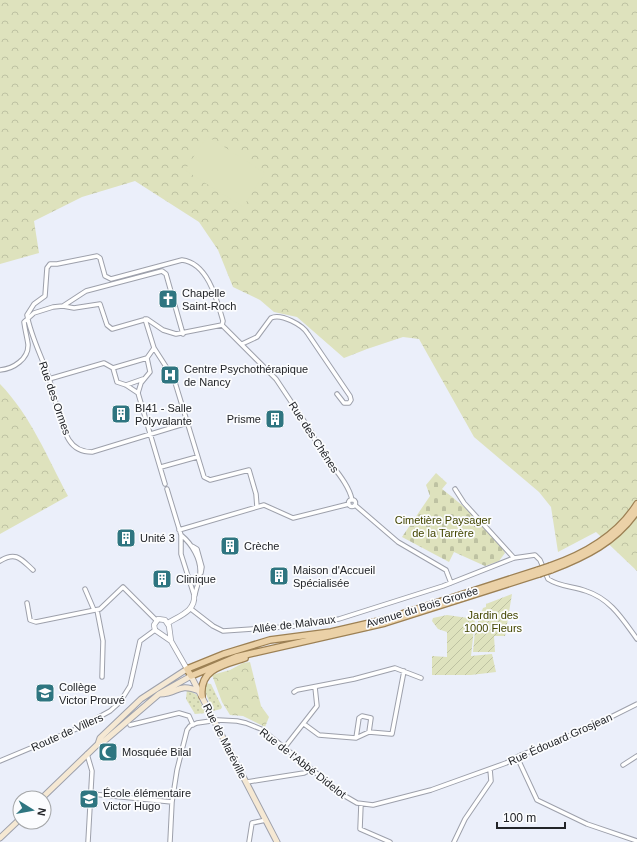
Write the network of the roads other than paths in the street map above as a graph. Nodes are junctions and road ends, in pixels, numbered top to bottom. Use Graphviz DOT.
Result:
graph roads {
  1 [pos="63,306"];
  2 [pos="28,318"];
  3 [pos="145,320"];
  4 [pos="222,325"];
  5 [pos="183,334"];
  6 [pos="242,344"];
  7 [pos="154,348"];
  8 [pos="146,358"];
  9 [pos="112,368"];
  10 [pos="0,370"];
  11 [pos="49,378"];
  12 [pos="144,379"];
  13 [pos="126,384"];
  14 [pos="138,393"];
  15 [pos="337,394"];
  16 [pos="187,423"];
  17 [pos="151,435"];
  18 [pos="197,457"];
  19 [pos="161,467"];
  20 [pos="165,484"];
  21 [pos="167,489"];
  22 [pos="455,489"];
  23 [pos="352,500"];
  24 [pos="349,504"];
  25 [pos="637,504"];
  26 [pos="355,506"];
  27 [pos="257,507"];
  28 [pos="637,511"];
  29 [pos="179,530"];
  30 [pos="181,535"];
  31 [pos="514,558"];
  32 [pos="0,560"];
  33 [pos="550,568"];
  34 [pos="33,570"];
  35 [pos="539,572"];
  36 [pos="451,583"];
  37 [pos="85,589"];
  38 [pos="194,595"];
  39 [pos="27,603"];
  40 [pos="191,609"];
  41 [pos="95,610"];
  42 [pos="157,620"];
  43 [pos="168,623"];
  44 [pos="155,630"];
  45 [pos="168,630"];
  46 [pos="162,634"];
  47 [pos="637,639"];
  48 [pos="171,641"];
  49 [pos="270,648"];
  50 [pos="187,669"];
  51 [pos="404,671"];
  52 [pos="191,676"];
  53 [pos="102,677"];
  54 [pos="421,678"];
  55 [pos="315,688"];
  56 [pos="294,692"];
  57 [pos="159,694"];
  58 [pos="201,694"];
  59 [pos="637,704"];
  60 [pos="214,720"];
  61 [pos="193,724"];
  62 [pos="304,724"];
  63 [pos="130,725"];
  64 [pos="369,732"];
  65 [pos="356,738"];
  66 [pos="98,744"];
  67 [pos="284,747"];
  68 [pos="87,754"];
  69 [pos="637,756"];
  70 [pos="517,757"];
  71 [pos="0,761"];
  72 [pos="623,765"];
  73 [pos="490,769"];
  74 [pos="312,770"];
  75 [pos="483,772"];
  76 [pos="246,782"];
  77 [pos="50,790"];
  78 [pos="92,794"];
  79 [pos="172,802"];
  80 [pos="361,804"];
  81 [pos="266,820"];
  82 [pos="12,827"];
  83 [pos="1,838"];
  84 [pos="88,842"];
  85 [pos="170,842"];
  86 [pos="249,842"];
  87 [pos="278,842"];
  88 [pos="390,842"];
  89 [pos="454,842"];
  90 [pos="637,842"];
  1 -- 2 [label="street"];
  1 -- 3 [label="street"];
  1 -- 5 [label="street"];
  2 -- 4 [label="street"];
  2 -- 10 [label="street"];
  2 -- 11 [label="street, Rue des Ormes"];
  3 -- 5 [label="street"];
  3 -- 7 [label="street"];
  4 -- 5 [label="street"];
  4 -- 6 [label="street, Rue des Chênes"];
  6 -- 15 [label="street"];
  6 -- 23 [label="street, Rue des Chênes"];
  7 -- 8 [label="street"];
  7 -- 16 [label="street"];
  8 -- 9 [label="street"];
  8 -- 12 [label="street"];
  9 -- 11 [label="street"];
  9 -- 13 [label="street"];
  11 -- 17 [label="street, Rue des Ormes"];
  12 -- 13 [label="street"];
  12 -- 14 [label="street"];
  13 -- 14 [label="street"];
  14 -- 17 [label="street"];
  16 -- 17 [label="street, Rue des Ormes"];
  16 -- 18 [label="street"];
  17 -- 19 [label="street"];
  18 -- 19 [label="street"];
  18 -- 27 [label="street"];
  19 -- 20 [label="street"];
  21 -- 29 [label="street"];
  22 -- 31 [label="street"];
  23 -- 24 [label="street"];
  23 -- 26 [label="street, Rue des Chênes"];
  24 -- 26 [label="street"];
  24 -- 27 [label="street"];
  25 -- 33 [label="main road, Avenue du Bois Gronée"];
  26 -- 36 [label="street"];
  27 -- 29 [label="street"];
  28 -- 33 [label="main road, Avenue du Bois Gronée"];
  29 -- 30 [label="street"];
  30 -- 38 [label="street"];
  30 -- 38 [label="street"];
  31 -- 36 [label="street, Allée de Malvaux"];
  31 -- 47 [label="street, Allée de Malvaux"];
  32 -- 34 [label="street"];
  33 -- 35 [label="main road, Avenue du Bois Gronée, bridge"];
  35 -- 49 [label="main road, Avenue du Bois Gronée"];
  35 -- 50 [label="main road, Avenue du Bois Gronée"];
  36 -- 40 [label="street, Allée de Malvaux"];
  37 -- 41 [label="street"];
  38 -- 40 [label="street"];
  39 -- 41 [label="street"];
  40 -- 43 [label="street"];
  41 -- 42 [label="street"];
  41 -- 53 [label="street"];
  42 -- 43 [label="street"];
  42 -- 44 [label="street"];
  43 -- 45 [label="street"];
  44 -- 46 [label="street"];
  44 -- 71 [label="street, Route de Villers"];
  45 -- 46 [label="street"];
  45 -- 48 [label="street, Rue de Maréville"];
  46 -- 48 [label="street, Rue de Maréville"];
  48 -- 50 [label="street, Rue de Maréville"];
  49 -- 52 [label="main road, Avenue du Bois Gronée"];
  49 -- 58 [label="main road"];
  50 -- 52 [label="main road, Rue de Maréville"];
  50 -- 66 [label="main road"];
  51 -- 54 [label="street"];
  51 -- 55 [label="street"];
  51 -- 64 [label="street"];
  52 -- 57 [label="main road"];
  52 -- 58 [label="main road, Rue de Maréville"];
  55 -- 56 [label="street"];
  55 -- 62 [label="street"];
  57 -- 58 [label="main road"];
  57 -- 66 [label="main road"];
  58 -- 60 [label="main road, Rue de Maréville"];
  59 -- 70 [label="street, Rue Édouard Grosjean"];
  60 -- 61 [label="street, Rue de l'Abbé Didelot"];
  60 -- 67 [label="street, Rue de l'Abbé Didelot"];
  60 -- 76 [label="main road, Rue de Maréville"];
  61 -- 63 [label="street"];
  61 -- 79 [label="street"];
  62 -- 65 [label="street"];
  62 -- 67 [label="street"];
  64 -- 65 [label="street"];
  64 -- 65 [label="street"];
  66 -- 68 [label="main road"];
  67 -- 74 [label="street, Rue de l'Abbé Didelot"];
  68 -- 77 [label="main road"];
  68 -- 78 [label="street"];
  69 -- 72 [label="street"];
  70 -- 73 [label="street, Rue Édouard Grosjean"];
  70 -- 90 [label="street"];
  73 -- 75 [label="street, Rue Édouard Grosjean"];
  73 -- 89 [label="street"];
  74 -- 76 [label="street"];
  74 -- 80 [label="street, Rue de l'Abbé Didelot"];
  75 -- 80 [label="street, Rue de l'Abbé Didelot"];
  76 -- 81 [label="main road, Rue de Maréville"];
  78 -- 79 [label="street"];
  78 -- 84 [label="street"];
  79 -- 85 [label="street"];
  80 -- 88 [label="street"];
  81 -- 86 [label="street"];
  81 -- 87 [label="main road, Rue de Maréville"];
  82 -- 83 [label="main road"];
}
